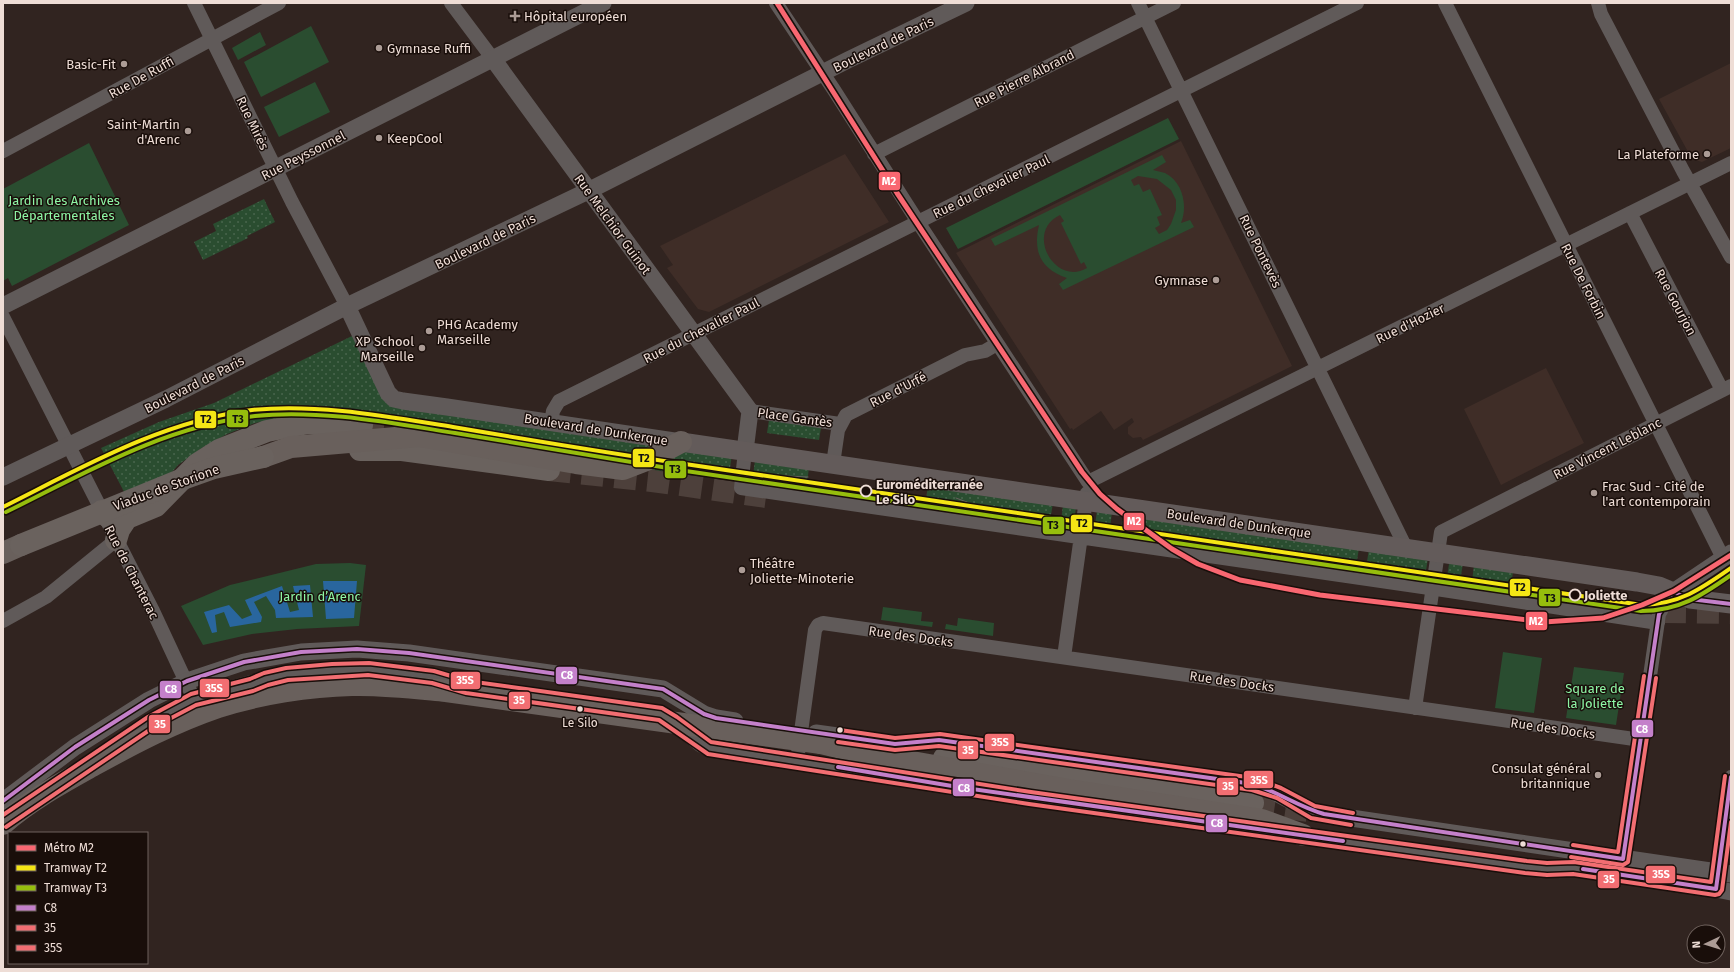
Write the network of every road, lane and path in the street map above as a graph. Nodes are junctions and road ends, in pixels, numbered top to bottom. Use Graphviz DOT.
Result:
graph roads {
  1 [pos="194,3"];
  2 [pos="279,3"];
  3 [pos="451,3"];
  4 [pos="603,3"];
  5 [pos="776,3"];
  6 [pos="1138,3"];
  7 [pos="1174,3"];
  8 [pos="1358,3"];
  9 [pos="1445,3"];
  10 [pos="1598,3"];
  11 [pos="958,5"];
  12 [pos="1145,17"];
  13 [pos="212,39"];
  14 [pos="493,59"];
  15 [pos="822,73"];
  16 [pos="1182,92"];
  17 [pos="3,151"];
  18 [pos="874,154"];
  19 [pos="1731,163"];
  20 [pos="276,170"];
  21 [pos="1691,183"];
  22 [pos="588,191"];
  23 [pos="1630,213"];
  24 [pos="918,222"];
  25 [pos="1566,245"];
  26 [pos="1731,257"];
  27 [pos="3,306"];
  28 [pos="347,306"];
  29 [pos="3,317"];
  30 [pos="693,334"];
  31 [pos="997,344"];
  32 [pos="1319,368"];
  33 [pos="1727,388"];
  34 [pos="750,411"];
  35 [pos="551,423"];
  36 [pos="1656,423"];
  37 [pos="840,424"];
  38 [pos="363,438"];
  39 [pos="681,442"];
  40 [pos="69,446"];
  41 [pos="745,451"];
  42 [pos="833,464"];
  43 [pos="549,470"];
  44 [pos="3,477"];
  45 [pos="1087,491"];
  46 [pos="102,511"];
  47 [pos="127,518"];
  48 [pos="1081,537"];
  49 [pos="116,540"];
  50 [pos="1406,548"];
  51 [pos="12,549"];
  52 [pos="1438,552"];
  53 [pos="1727,556"];
  54 [pos="1433,588"];
  55 [pos="1673,592"];
  56 [pos="1731,604"];
  57 [pos="8,618"];
  58 [pos="1658,623"];
  59 [pos="1064,657"];
  60 [pos="187,680"];
  61 [pos="194,699"];
  62 [pos="1416,708"];
  63 [pos="801,731"];
  64 [pos="1641,740"];
  65 [pos="797,761"];
  66 [pos="999,771"];
  67 [pos="1731,777"];
  68 [pos="43,794"];
  69 [pos="3,800"];
  70 [pos="1253,803"];
  71 [pos="3,812"];
  72 [pos="3,823"];
  73 [pos="1303,835"];
  74 [pos="1622,866"];
  75 [pos="1724,882"];
  1 -- 13 [label="street, Rue Mirès"];
  2 -- 13 [label="street, Rue De Ruffi"];
  3 -- 14 [label="street, Rue Melchior Guinot"];
  4 -- 14 [label="street, Rue Peyssonnel"];
  5 -- 15 [label="street"];
  6 -- 12 [label="street, Rue Pontevès"];
  7 -- 12 [label="street, Rue Pierre Albrand"];
  8 -- 16 [label="street, Rue du Chevalier Paul"];
  9 -- 25 [label="street, Rue De Forbin"];
  10 -- 21 [label="street"];
  11 -- 15 [label="street, Boulevard de Paris"];
  12 -- 16 [label="street, Rue Pontevès"];
  12 -- 18 [label="street, Rue Pierre Albrand"];
  13 -- 17 [label="street, Rue De Ruffi"];
  13 -- 20 [label="street, Rue Mirès"];
  14 -- 20 [label="street, Rue Peyssonnel"];
  14 -- 22 [label="street, Rue Melchior Guinot"];
  15 -- 18 [label="street"];
  15 -- 22 [label="street, Boulevard de Paris"];
  16 -- 24 [label="street, Rue du Chevalier Paul"];
  16 -- 32 [label="street, Rue Pontevès"];
  18 -- 24 [label="street"];
  19 -- 21 [label="street, Rue d'Hozier"];
  20 -- 27 [label="street, Rue Peyssonnel"];
  20 -- 28 [label="street, Rue Mirès"];
  21 -- 23 [label="street, Rue d'Hozier"];
  21 -- 26 [label="street"];
  22 -- 28 [label="street, Boulevard de Paris"];
  22 -- 30 [label="street, Rue Melchior Guinot"];
  23 -- 25 [label="street, Rue d'Hozier"];
  23 -- 33 [label="street, Rue Gourjon"];
  24 -- 30 [label="street, Rue du Chevalier Paul"];
  24 -- 31 [label="street"];
  25 -- 32 [label="street, Rue d'Hozier"];
  25 -- 36 [label="street, Rue De Forbin"];
  28 -- 35 [label="street, Boulevard de Dunkerque"];
  28 -- 40 [label="street, Boulevard de Paris"];
  29 -- 40 [label="street, Rue de Chanterac"];
  30 -- 34 [label="street, Rue Melchior Guinot"];
  30 -- 35 [label="street, Rue du Chevalier Paul"];
  31 -- 37 [label="street, Rue d'Urfé"];
  31 -- 45 [label="street"];
  32 -- 45 [label="street, Rue d'Hozier"];
  32 -- 50 [label="street, Rue Pontevès"];
  33 -- 36 [label="street, Rue Vincent Leblanc"];
  34 -- 37 [label="street, Place Gantès"];
  34 -- 41 [label="street"];
  35 -- 39 [label="street, Boulevard de Dunkerque"];
  36 -- 52 [label="street, Rue Vincent Leblanc"];
  36 -- 53 [label="street, Rue De Forbin"];
  37 -- 42 [label="street"];
  38 -- 39 [label="highway"];
  38 -- 43 [label="highway"];
  38 -- 47 [label="highway"];
  38 -- 51 [label="highway, Viaduc de Storione, bridge"];
  39 -- 41 [label="main road, Boulevard de Dunkerque"];
  40 -- 44 [label="street, Boulevard de Paris"];
  40 -- 46 [label="street, Rue de Chanterac"];
  41 -- 42 [label="main road, Boulevard de Dunkerque"];
  41 -- 48 [label="street"];
  42 -- 45 [label="main road, Boulevard de Dunkerque"];
  45 -- 48 [label="street"];
  45 -- 50 [label="main road, Boulevard de Dunkerque"];
  46 -- 47 [label="highway"];
  46 -- 49 [label="street, Rue de Chanterac"];
  47 -- 49 [label="highway"];
  48 -- 54 [label="street"];
  48 -- 59 [label="street"];
  49 -- 57 [label="street"];
  49 -- 60 [label="street, Rue de Chanterac"];
  50 -- 52 [label="main road, Boulevard de Dunkerque"];
  52 -- 54 [label="street"];
  52 -- 55 [label="main road, Boulevard de Dunkerque"];
  53 -- 55 [label="street"];
  54 -- 58 [label="street"];
  54 -- 62 [label="street"];
  55 -- 56 [label="main road, Boulevard de Dunkerque"];
  55 -- 58 [label="street"];
  58 -- 64 [label="street"];
  59 -- 62 [label="street, Rue des Docks"];
  59 -- 63 [label="street, Rue des Docks"];
  60 -- 61 [label="street, Rue de Chanterac"];
  60 -- 63 [label="street"];
  60 -- 69 [label="street"];
  61 -- 65 [label="street"];
  61 -- 72 [label="street"];
  62 -- 64 [label="street, Rue des Docks"];
  63 -- 65 [label="street"];
  63 -- 74 [label="street"];
  64 -- 74 [label="street"];
  65 -- 73 [label="street"];
  66 -- 68 [label="highway, bridge"];
  66 -- 70 [label="highway"];
  66 -- 73 [label="highway"];
  67 -- 75 [label="street"];
  68 -- 71 [label="highway, bridge"];
  68 -- 72 [label="highway, bridge"];
  73 -- 74 [label="street"];
  74 -- 75 [label="street"];
}
